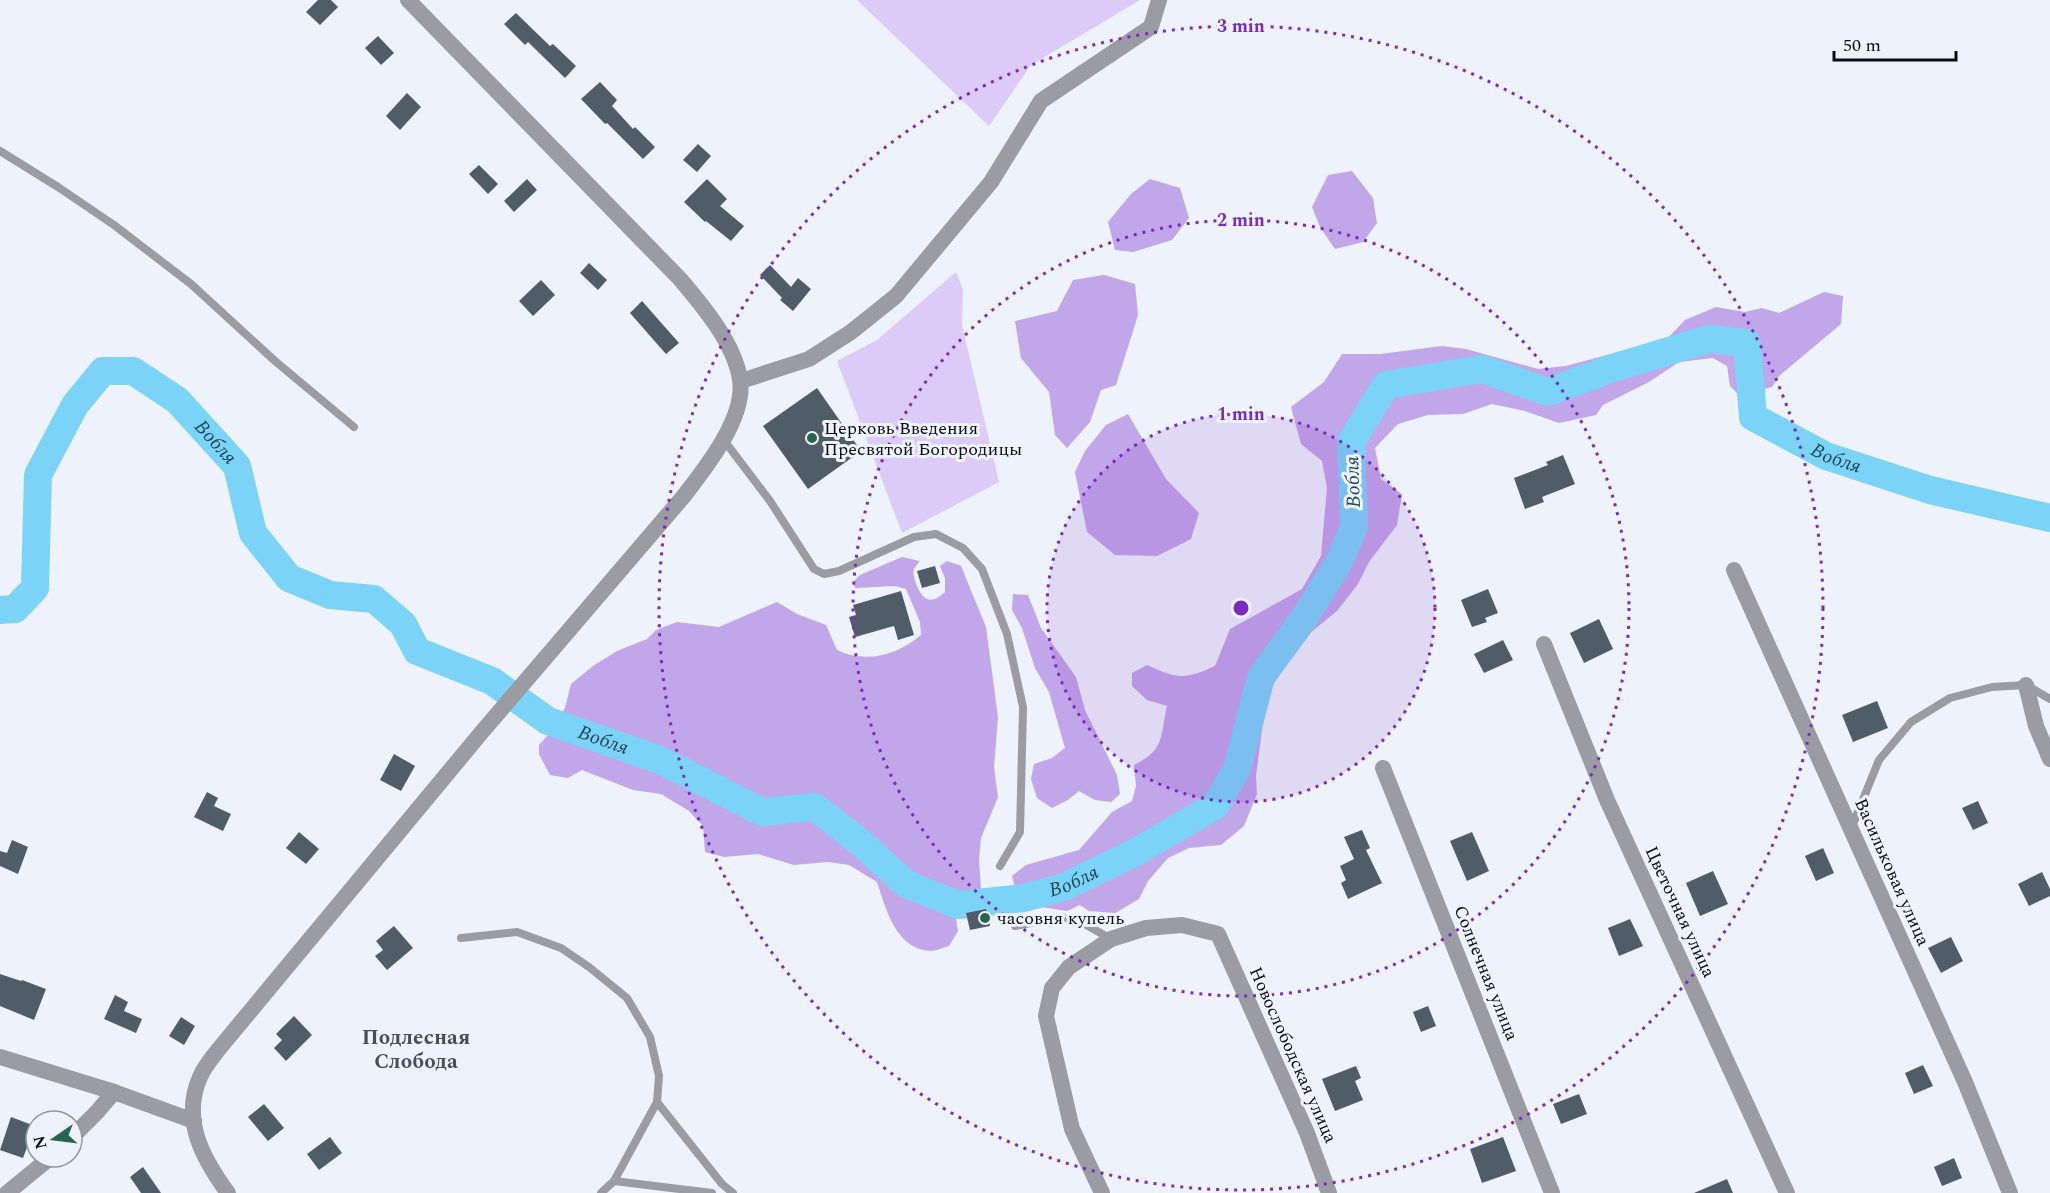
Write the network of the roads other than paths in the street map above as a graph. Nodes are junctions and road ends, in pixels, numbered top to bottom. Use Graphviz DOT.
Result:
graph roads {
  1 [pos="408,0"];
  2 [pos="1159,0"];
  3 [pos="0,151"];
  4 [pos="741,381"];
  5 [pos="354,427"];
  6 [pos="723,439"];
  7 [pos="1734,570"];
  8 [pos="1544,644"];
  9 [pos="2026,685"];
  10 [pos="2050,699"];
  11 [pos="2050,759"];
  12 [pos="1383,768"];
  13 [pos="1851,830"];
  14 [pos="1000,866"];
  15 [pos="1015,926"];
  16 [pos="461,938"];
  17 [pos="1111,939"];
  18 [pos="0,1057"];
  19 [pos="114,1092"];
  20 [pos="657,1102"];
  21 [pos="194,1121"];
  22 [pos="84,1125"];
  23 [pos="37,1169"];
  24 [pos="614,1181"];
  25 [pos="8,1193"];
  26 [pos="228,1193"];
  27 [pos="601,1193"];
  28 [pos="712,1193"];
  29 [pos="733,1193"];
  30 [pos="1102,1193"];
  31 [pos="1329,1193"];
  32 [pos="1552,1193"];
  33 [pos="1787,1193"];
  34 [pos="2010,1193"];
  1 -- 4 [label="street"];
  2 -- 4 [label="street"];
  3 -- 5 [label="lane"];
  4 -- 6 [label="street"];
  6 -- 14 [label="lane"];
  6 -- 21 [label="street"];
  7 -- 13 [label="street, Васильковая улица"];
  8 -- 33 [label="street, Цветочная улица"];
  9 -- 10 [label="lane"];
  9 -- 11 [label="street"];
  9 -- 13 [label="lane"];
  12 -- 32 [label="street, Солнечная улица"];
  13 -- 34 [label="street, Васильковая улица"];
  15 -- 17 [label="lane"];
  16 -- 20 [label="lane"];
  17 -- 30 [label="street"];
  17 -- 31 [label="street, Новослободская улица"];
  18 -- 19 [label="street"];
  19 -- 21 [label="street"];
  19 -- 22 [label="street"];
  20 -- 24 [label="lane"];
  20 -- 29 [label="lane"];
  21 -- 26 [label="street"];
  23 -- 25 [label="street"];
  24 -- 27 [label="lane"];
  24 -- 28 [label="lane"];
}
